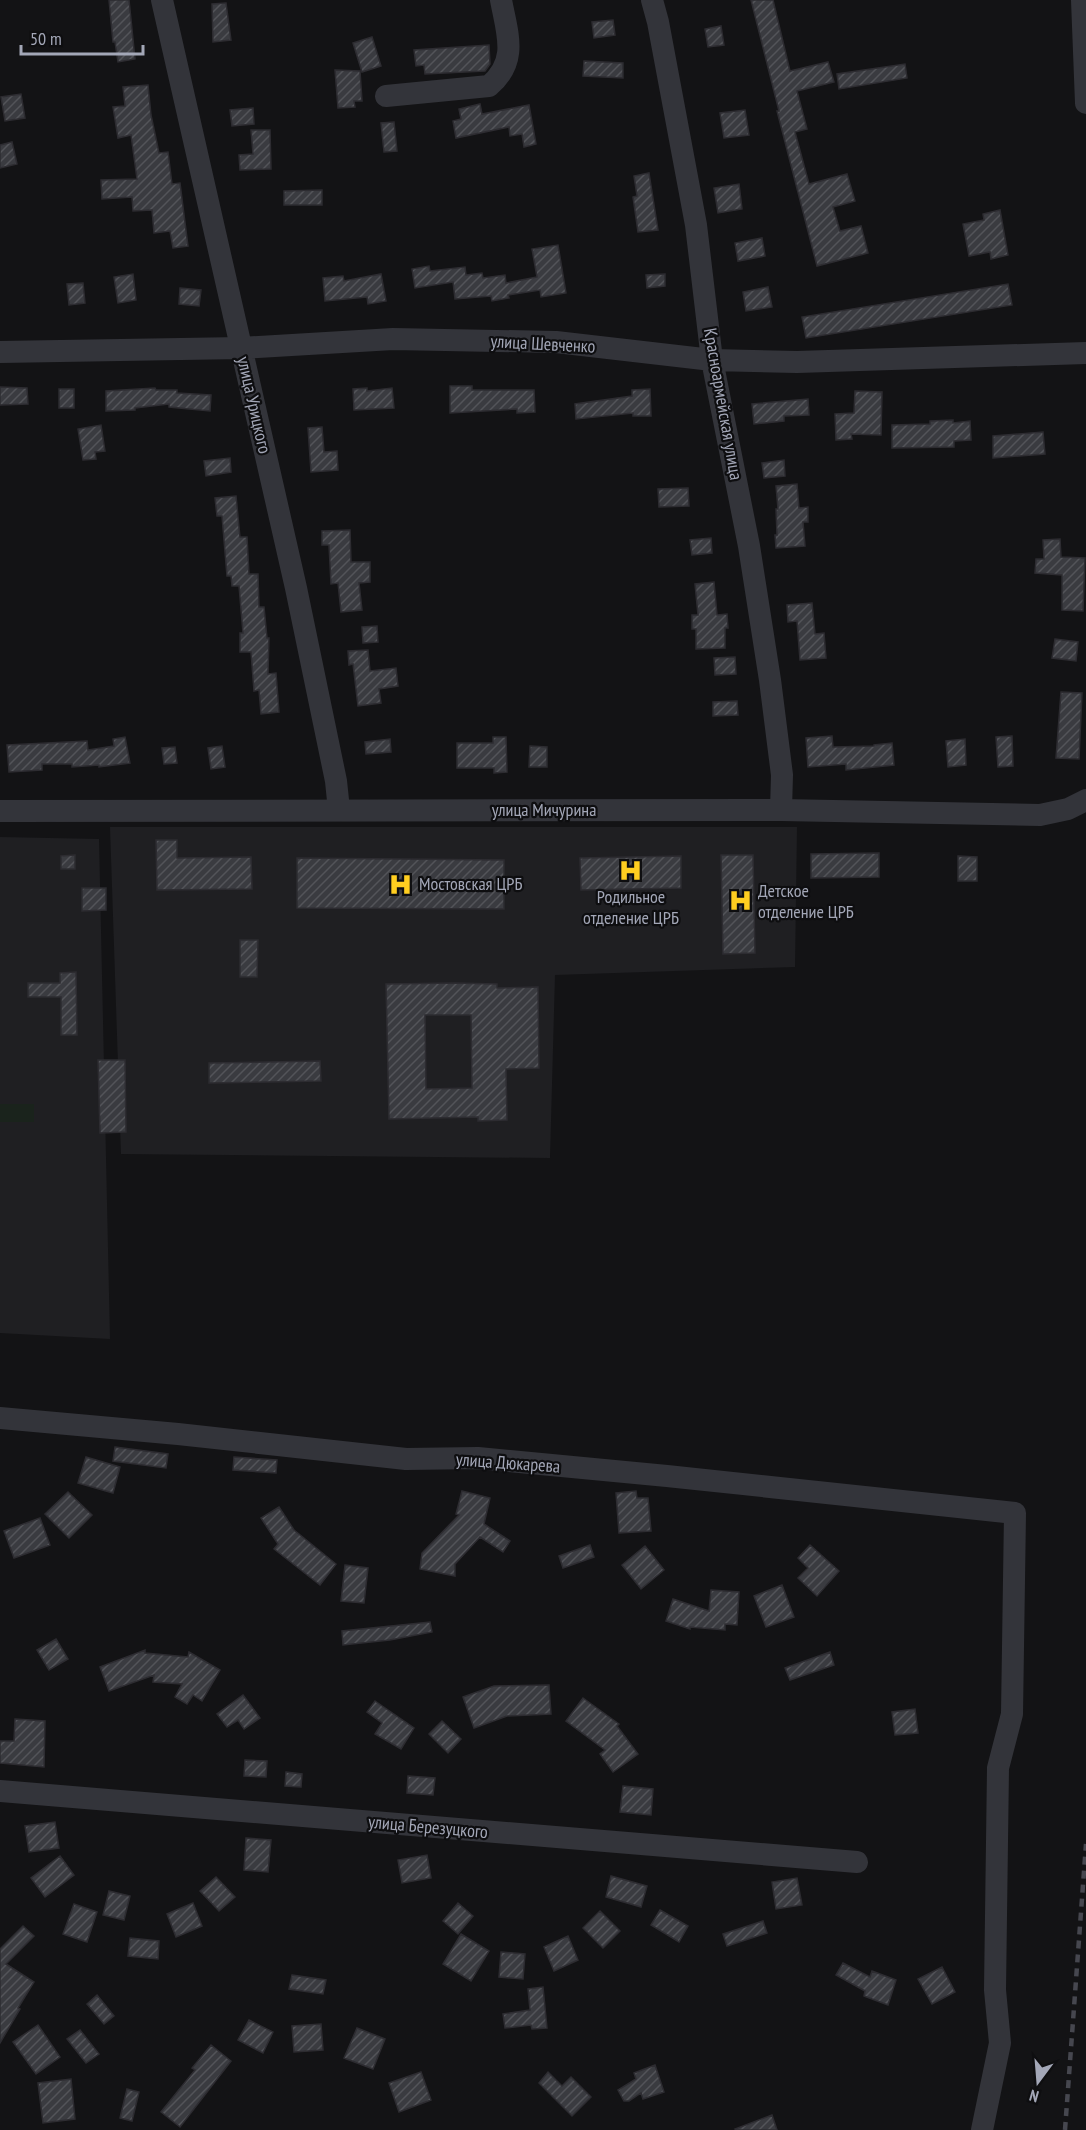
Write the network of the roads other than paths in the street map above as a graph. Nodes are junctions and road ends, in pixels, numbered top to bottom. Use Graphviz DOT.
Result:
graph roads {
  1 [pos="162,0"];
  2 [pos="501,0"];
  3 [pos="652,0"];
  4 [pos="1082,0"];
  5 [pos="386,96"];
  6 [pos="1086,103"];
  7 [pos="240,348"];
  8 [pos="0,352"];
  9 [pos="1086,352"];
  10 [pos="712,360"];
  11 [pos="1086,800"];
  12 [pos="339,810"];
  13 [pos="781,810"];
  14 [pos="0,811"];
  15 [pos="0,1418"];
  16 [pos="0,1791"];
  17 [pos="856,1862"];
  18 [pos="982,2130"];
  1 -- 7 [label="street, улица Урицкого"];
  2 -- 5 [label="street"];
  3 -- 10 [label="street, Красноармейская улица"];
  4 -- 6 [label="street"];
  7 -- 8 [label="street, улица Шевченко"];
  7 -- 10 [label="street, улица Шевченко"];
  7 -- 12 [label="street, улица Урицкого"];
  9 -- 10 [label="street, улица Шевченко"];
  10 -- 13 [label="street, Красноармейская улица"];
  11 -- 13 [label="street, улица Мичурина"];
  12 -- 13 [label="street, улица Мичурина"];
  12 -- 14 [label="street, улица Мичурина"];
  15 -- 18 [label="street, улица Дюкарева"];
  16 -- 17 [label="street, улица Березуцкого"];
}
